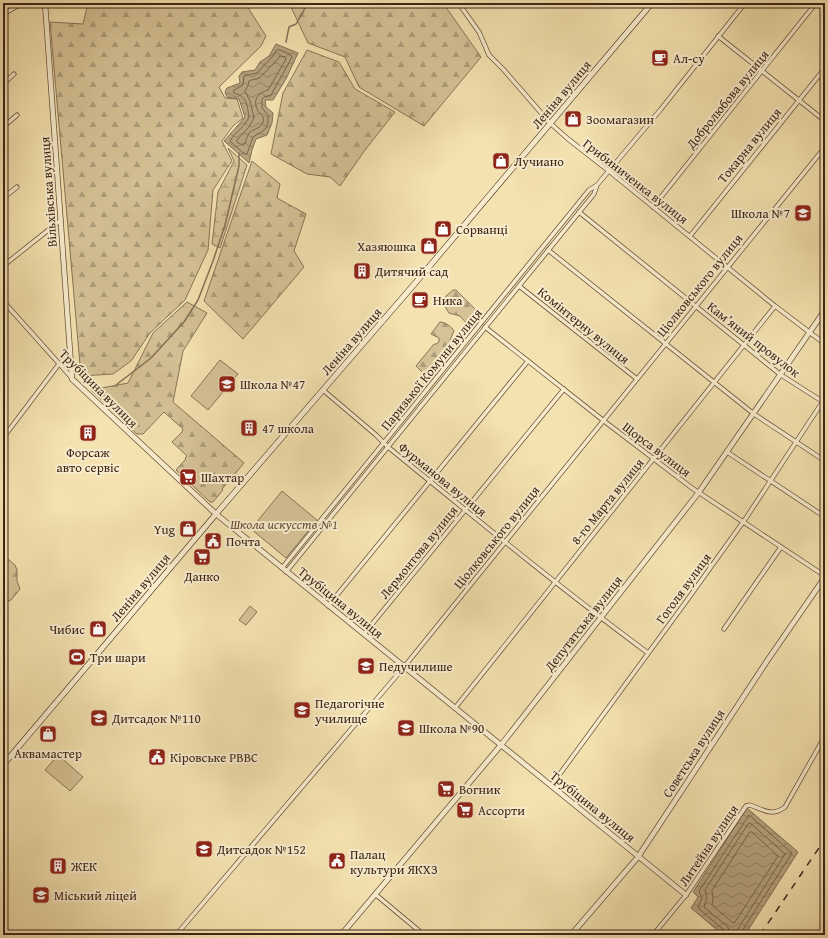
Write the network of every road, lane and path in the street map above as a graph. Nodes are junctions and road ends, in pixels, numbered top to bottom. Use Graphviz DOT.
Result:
graph roads {
  1 [pos="23,3"];
  2 [pos="33,3"];
  3 [pos="652,3"];
  4 [pos="745,3"];
  5 [pos="816,3"];
  6 [pos="45,5"];
  7 [pos="462,8"];
  8 [pos="3,14"];
  9 [pos="718,36"];
  10 [pos="825,68"];
  11 [pos="762,71"];
  12 [pos="14,74"];
  13 [pos="3,84"];
  14 [pos="799,100"];
  15 [pos="17,115"];
  16 [pos="825,121"];
  17 [pos="550,123"];
  18 [pos="3,127"];
  19 [pos="825,147"];
  20 [pos="609,171"];
  21 [pos="597,185"];
  22 [pos="17,187"];
  23 [pos="3,198"];
  24 [pos="653,207"];
  25 [pos="579,212"];
  26 [pos="61,220"];
  27 [pos="690,236"];
  28 [pos="548,250"];
  29 [pos="3,266"];
  30 [pos="728,266"];
  31 [pos="519,286"];
  32 [pos="3,301"];
  33 [pos="696,305"];
  34 [pos="775,306"];
  35 [pos="825,310"];
  36 [pos="485,327"];
  37 [pos="810,333"];
  38 [pos="665,343"];
  39 [pos="744,344"];
  40 [pos="825,344"];
  41 [pos="528,361"];
  42 [pos="59,364"];
  43 [pos="781,375"];
  44 [pos="72,379"];
  45 [pos="637,379"];
  46 [pos="714,382"];
  47 [pos="564,389"];
  48 [pos="323,390"];
  49 [pos="824,401"];
  50 [pos="754,414"];
  51 [pos="604,421"];
  52 [pos="3,438"];
  53 [pos="796,442"];
  54 [pos="383,443"];
  55 [pos="388,447"];
  56 [pos="727,452"];
  57 [pos="653,459"];
  58 [pos="825,461"];
  59 [pos="770,481"];
  60 [pos="430,482"];
  61 [pos="699,492"];
  62 [pos="466,510"];
  63 [pos="216,514"];
  64 [pos="825,517"];
  65 [pos="742,521"];
  66 [pos="504,542"];
  67 [pos="781,547"];
  68 [pos="282,568"];
  69 [pos="286,572"];
  70 [pos="825,577"];
  71 [pos="555,582"];
  72 [pos="328,606"];
  73 [pos="601,618"];
  74 [pos="724,629"];
  75 [pos="364,634"];
  76 [pos="648,653"];
  77 [pos="404,667"];
  78 [pos="455,708"];
  79 [pos="825,736"];
  80 [pos="501,745"];
  81 [pos="3,765"];
  82 [pos="551,786"];
  83 [pos="638,857"];
  84 [pos="375,894"];
  85 [pos="686,895"];
  86 [pos="176,935"];
  87 [pos="341,935"];
  88 [pos="424,935"];
  89 [pos="571,935"];
  90 [pos="653,935"];
  1 -- 8 [label="street"];
  2 -- 6 [label="street"];
  3 -- 17 [label="main road, Леніна вулиця"];
  4 -- 9 [label="street, Паризької Комуни вулиця"];
  5 -- 11 [label="street, Добролюбова вулиця"];
  6 -- 26 [label="street, Вільхівська вулиця"];
  7 -- 17 [label="street, Грибиниченка вулиця"];
  9 -- 11 [label="street"];
  9 -- 20 [label="street, Паризької Комуни вулиця"];
  10 -- 14 [label="street, Токарна вулиця"];
  11 -- 14 [label="street"];
  11 -- 24 [label="street, Добролюбова вулиця"];
  12 -- 13 [label="street"];
  14 -- 16 [label="street"];
  14 -- 27 [label="street, Токарна вулиця"];
  15 -- 18 [label="street"];
  17 -- 20 [label="street, Грибиниченка вулиця"];
  17 -- 48 [label="main road, Леніна вулиця"];
  19 -- 30 [label="street, Ціолковського вулиця"];
  20 -- 21 [label="street, Паризької Комуни вулиця"];
  20 -- 24 [label="street, Грибиниченка вулиця"];
  21 -- 25 [label="street, Паризької Комуни вулиця"];
  21 -- 54 [label="street, Паризької Комуни вулиця"];
  22 -- 23 [label="street"];
  24 -- 27 [label="street, Грибиниченка вулиця"];
  25 -- 28 [label="street, Паризької Комуни вулиця"];
  25 -- 33 [label="street, Кам’яний провулок"];
  26 -- 29 [label="street"];
  26 -- 44 [label="street, Вільхівська вулиця"];
  27 -- 30 [label="street, Грибиниченка вулиця"];
  28 -- 31 [label="street, Паризької Комуни вулиця"];
  28 -- 38 [label="street"];
  30 -- 33 [label="street, Ціолковського вулиця"];
  30 -- 34 [label="street, Грибиниченка вулиця"];
  31 -- 36 [label="street, Паризької Комуни вулиця"];
  31 -- 45 [label="street, Комінтерну вулиця"];
  32 -- 42 [label="street, Трубіцина вулиця"];
  33 -- 38 [label="street, Ціолковського вулиця"];
  33 -- 39 [label="street, Кам’яний провулок"];
  34 -- 37 [label="street, Грибиниченка вулиця"];
  34 -- 39 [label="street, 8-го Марта вулиця"];
  35 -- 37 [label="street, Депутатська вулиця"];
  36 -- 41 [label="street, Щорса вулиця"];
  36 -- 55 [label="street, Паризької Комуни вулиця"];
  37 -- 40 [label="street, Грибиниченка вулиця"];
  37 -- 43 [label="street, Депутатська вулиця"];
  38 -- 45 [label="street, Ціолковського вулиця"];
  38 -- 46 [label="street"];
  39 -- 43 [label="street, Кам’яний провулок"];
  39 -- 46 [label="street, 8-го Марта вулиця"];
  41 -- 47 [label="street, Щорса вулиця"];
  41 -- 60 [label="street"];
  42 -- 44 [label="street, Трубіцина вулиця"];
  42 -- 52 [label="street"];
  43 -- 49 [label="street, Кам’яний провулок"];
  43 -- 50 [label="street, Депутатська вулиця"];
  44 -- 63 [label="street, Трубіцина вулиця"];
  45 -- 51 [label="street, Ціолковського вулиця"];
  46 -- 50 [label="street"];
  46 -- 57 [label="street, 8-го Марта вулиця"];
  47 -- 51 [label="street, Щорса вулиця"];
  47 -- 62 [label="street, Лермонтова вулиця"];
  48 -- 54 [label="street, Фурманова вулиця"];
  48 -- 63 [label="main road, Леніна вулиця"];
  49 -- 53 [label="street, Гоголя вулиця"];
  50 -- 53 [label="street"];
  50 -- 56 [label="street, Депутатська вулиця"];
  51 -- 57 [label="street, Щорса вулиця"];
  51 -- 66 [label="street, Ціолковського вулиця"];
  53 -- 58 [label="street"];
  53 -- 59 [label="street, Гоголя вулиця"];
  54 -- 55 [label="street, Фурманова вулиця"];
  54 -- 68 [label="street, Паризької Комуни вулиця"];
  55 -- 60 [label="street, Фурманова вулиця"];
  55 -- 69 [label="street, Паризької Комуни вулиця"];
  56 -- 59 [label="street"];
  56 -- 61 [label="street, Депутатська вулиця"];
  57 -- 61 [label="street, Щорса вулиця"];
  57 -- 71 [label="street, 8-го Марта вулиця"];
  59 -- 64 [label="street"];
  59 -- 65 [label="street, Гоголя вулиця"];
  60 -- 62 [label="street, Фурманова вулиця"];
  60 -- 72 [label="street"];
  61 -- 65 [label="street, Щорса вулиця"];
  61 -- 73 [label="street, Депутатська вулиця"];
  62 -- 66 [label="street, Фурманова вулиця"];
  62 -- 75 [label="street, Лермонтова вулиця"];
  63 -- 68 [label="street, Трубіцина вулиця"];
  63 -- 81 [label="main road, Леніна вулиця"];
  65 -- 67 [label="street, Щорса вулиця"];
  65 -- 76 [label="street, Гоголя вулиця"];
  66 -- 71 [label="street, Фурманова вулиця"];
  66 -- 77 [label="street, Ціолковського вулиця"];
  67 -- 70 [label="street, Щорса вулиця"];
  67 -- 74 [label="street"];
  68 -- 69 [label="street, Трубіцина вулиця"];
  69 -- 72 [label="street, Трубіцина вулиця"];
  70 -- 83 [label="street, Советська вулиця"];
  71 -- 73 [label="street, Фурманова вулиця"];
  71 -- 78 [label="street, 8-го Марта вулиця"];
  72 -- 75 [label="street, Трубіцина вулиця"];
  73 -- 76 [label="street, Фурманова вулиця"];
  73 -- 80 [label="street, Депутатська вулиця"];
  75 -- 77 [label="street, Трубіцина вулиця"];
  76 -- 82 [label="street, Гоголя вулиця"];
  77 -- 78 [label="street, Трубіцина вулиця"];
  77 -- 86 [label="street, Ціолковського вулиця"];
  78 -- 80 [label="street, Трубіцина вулиця"];
  79 -- 85 [label="street, Литейна вулиця"];
  80 -- 82 [label="street, Трубіцина вулиця"];
  80 -- 84 [label="street, Депутатська вулиця"];
  82 -- 83 [label="street, Трубіцина вулиця"];
  83 -- 85 [label="street, Трубіцина вулиця"];
  83 -- 89 [label="street, Советська вулиця"];
  84 -- 87 [label="street, Депутатська вулиця"];
  84 -- 88 [label="street"];
  85 -- 90 [label="street, Литейна вулиця"];
}
